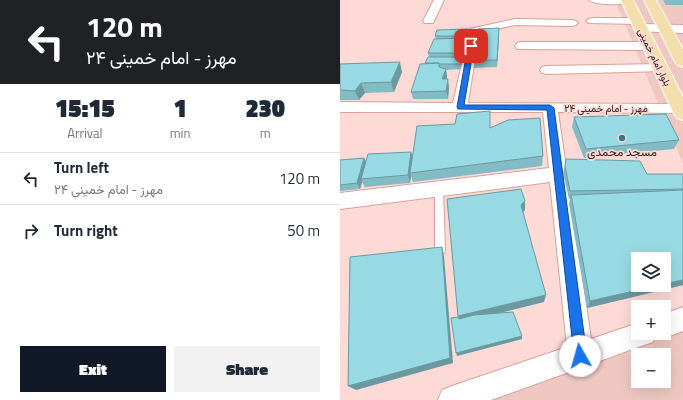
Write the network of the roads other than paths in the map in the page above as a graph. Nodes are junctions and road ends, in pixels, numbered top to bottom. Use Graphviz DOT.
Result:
graph roads {
  1 [pos="439,0"];
  2 [pos="594,0"];
  3 [pos="628,0"];
  4 [pos="650,0"];
  5 [pos="429,21"];
  6 [pos="592,21"];
  7 [pos="572,23"];
  8 [pos="683,29"];
  9 [pos="667,31"];
  10 [pos="644,32"];
  11 [pos="683,34"];
  12 [pos="521,46"];
  13 [pos="683,62"];
  14 [pos="661,68"];
  15 [pos="547,70"];
  16 [pos="340,107"];
  17 [pos="460,107"];
  18 [pos="550,108"];
  19 [pos="682,111"];
  20 [pos="558,174"];
  21 [pos="439,189"];
  22 [pos="340,201"];
  23 [pos="440,250"];
  24 [pos="683,319"];
  25 [pos="671,323"];
  26 [pos="631,338"];
  27 [pos="580,356"];
  28 [pos="452,400"];
  1 -- 5 [label="street"];
  2 -- 3 [label="street"];
  3 -- 10 [label="main road, بلوار امام خمینی"];
  4 -- 9 [label="main road, بلوار امام خمینی"];
  6 -- 10 [label="street"];
  7 -- 17 [label="street"];
  8 -- 9 [label="street"];
  9 -- 10 [label="street"];
  9 -- 11 [label="street"];
  9 -- 13 [label="main road, بلوار امام خمینی"];
  10 -- 12 [label="street"];
  10 -- 14 [label="main road, بلوار امام خمینی"];
  14 -- 15 [label="street"];
  14 -- 19 [label="main road, بلوار امام خمینی"];
  16 -- 17 [label="street, مهرز - امام خمینی ۲۴"];
  17 -- 18 [label="street, مهرز - امام خمینی ۲۴"];
  18 -- 19 [label="street, مهرز - امام خمینی ۲۴"];
  18 -- 20 [label="street"];
  20 -- 21 [label="street"];
  20 -- 27 [label="street"];
  21 -- 22 [label="street"];
  21 -- 23 [label="lane"];
  24 -- 25 [label="street"];
  26 -- 27 [label="street"];
  27 -- 28 [label="street"];
}
